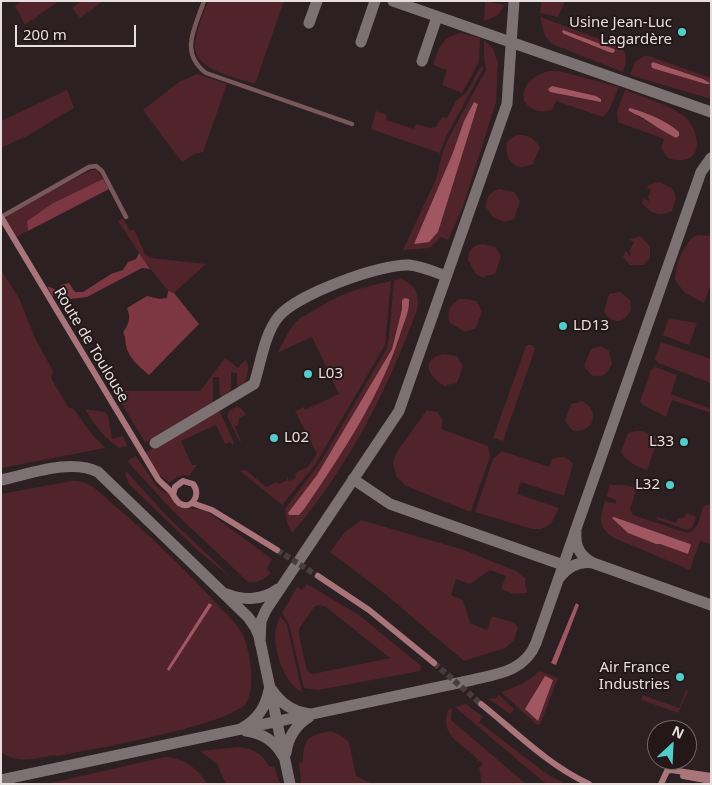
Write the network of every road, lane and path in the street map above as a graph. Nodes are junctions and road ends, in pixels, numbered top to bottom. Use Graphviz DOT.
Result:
graph roads {
  1 [pos="204,1"];
  2 [pos="352,124"];
  3 [pos="1,217"];
  4 [pos="126,217"];
  5 [pos="161,484"];
  6 [pos="176,485"];
  7 [pos="174,495"];
  8 [pos="197,495"];
  9 [pos="192,503"];
  10 [pos="212,510"];
  11 [pos="277,550"];
  12 [pos="318,576"];
  13 [pos="434,664"];
  14 [pos="481,704"];
  15 [pos="711,776"];
  16 [pos="662,781"];
  17 [pos="711,781"];
  18 [pos="589,784"];
  1 -- 2 [label="street"];
  3 -- 4 [label="street"];
  3 -- 5 [label="main road, Route de Toulouse"];
  5 -- 6 [label="main road"];
  5 -- 7 [label="main road, Route de Toulouse"];
  6 -- 7 [label="main road"];
  6 -- 8 [label="main road"];
  7 -- 9 [label="main road"];
  8 -- 9 [label="main road"];
  8 -- 10 [label="main road"];
  9 -- 10 [label="main road"];
  10 -- 11 [label="main road"];
  12 -- 13 [label="main road"];
  14 -- 18 [label="main road"];
  15 -- 16 [label="main road"];
  16 -- 17 [label="main road"];
}
